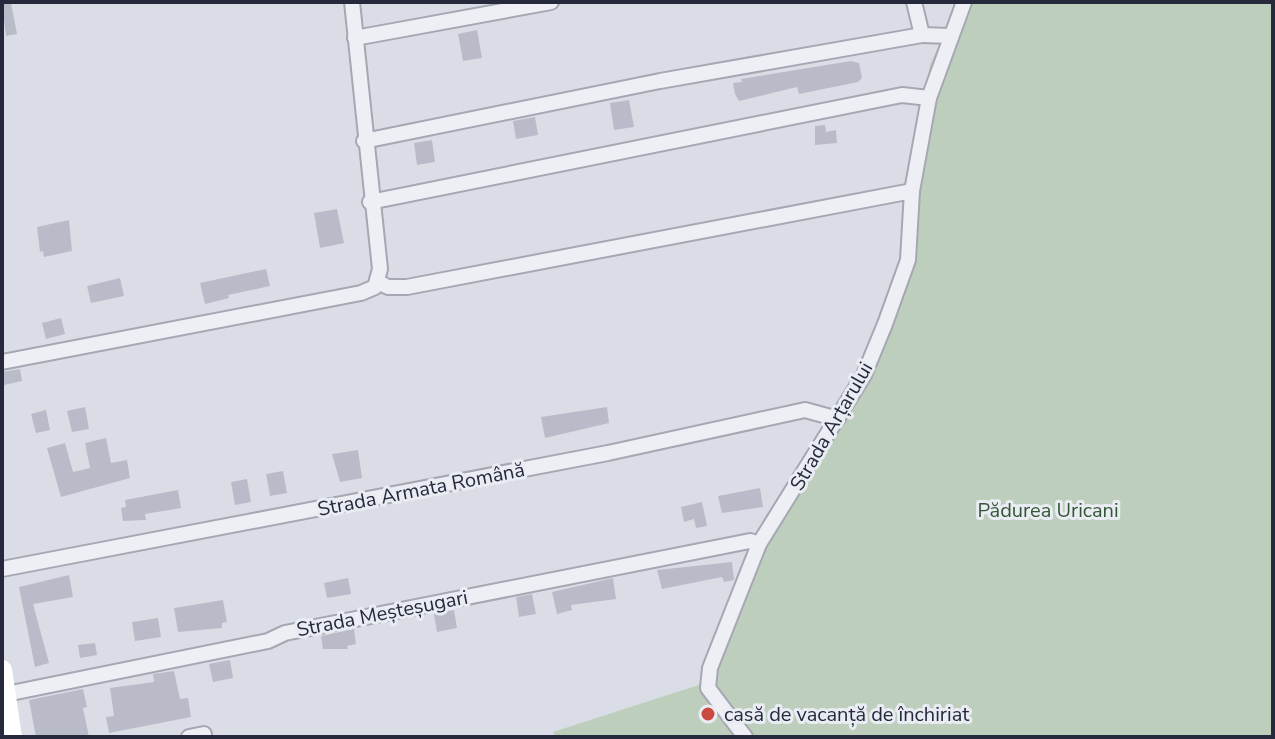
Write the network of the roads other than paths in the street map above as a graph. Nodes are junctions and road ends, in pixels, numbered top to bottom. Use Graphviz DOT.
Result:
graph roads {
  1 [pos="352,2"];
  2 [pos="551,2"];
  3 [pos="914,2"];
  4 [pos="964,2"];
  5 [pos="922,35"];
  6 [pos="950,36"];
  7 [pos="355,38"];
  8 [pos="929,98"];
  9 [pos="364,141"];
  10 [pos="912,191"];
  11 [pos="370,202"];
  12 [pos="378,282"];
  13 [pos="2,362"];
  14 [pos="838,419"];
  15 [pos="759,544"];
  16 [pos="2,569"];
  17 [pos="2,670"];
  18 [pos="6,694"];
  19 [pos="12,737"];
  20 [pos="745,737"];
  1 -- 7 [label="street"];
  2 -- 7 [label="street"];
  3 -- 5 [label="street"];
  4 -- 6 [label="street, Strada Arțarului"];
  5 -- 6 [label="street"];
  5 -- 9 [label="street"];
  6 -- 8 [label="street, Strada Arțarului"];
  7 -- 9 [label="street"];
  8 -- 10 [label="street, Strada Arțarului"];
  8 -- 11 [label="street"];
  9 -- 11 [label="street"];
  10 -- 12 [label="street"];
  10 -- 14 [label="street, Strada Arțarului"];
  11 -- 12 [label="street"];
  12 -- 13 [label="street"];
  14 -- 15 [label="street, Strada Arțarului"];
  14 -- 16 [label="street, Strada Armata Română"];
  15 -- 18 [label="street, Strada Meșteșugari"];
  15 -- 20 [label="street, Strada Arțarului"];
  17 -- 18 [label="main road"];
  18 -- 19 [label="main road"];
}
